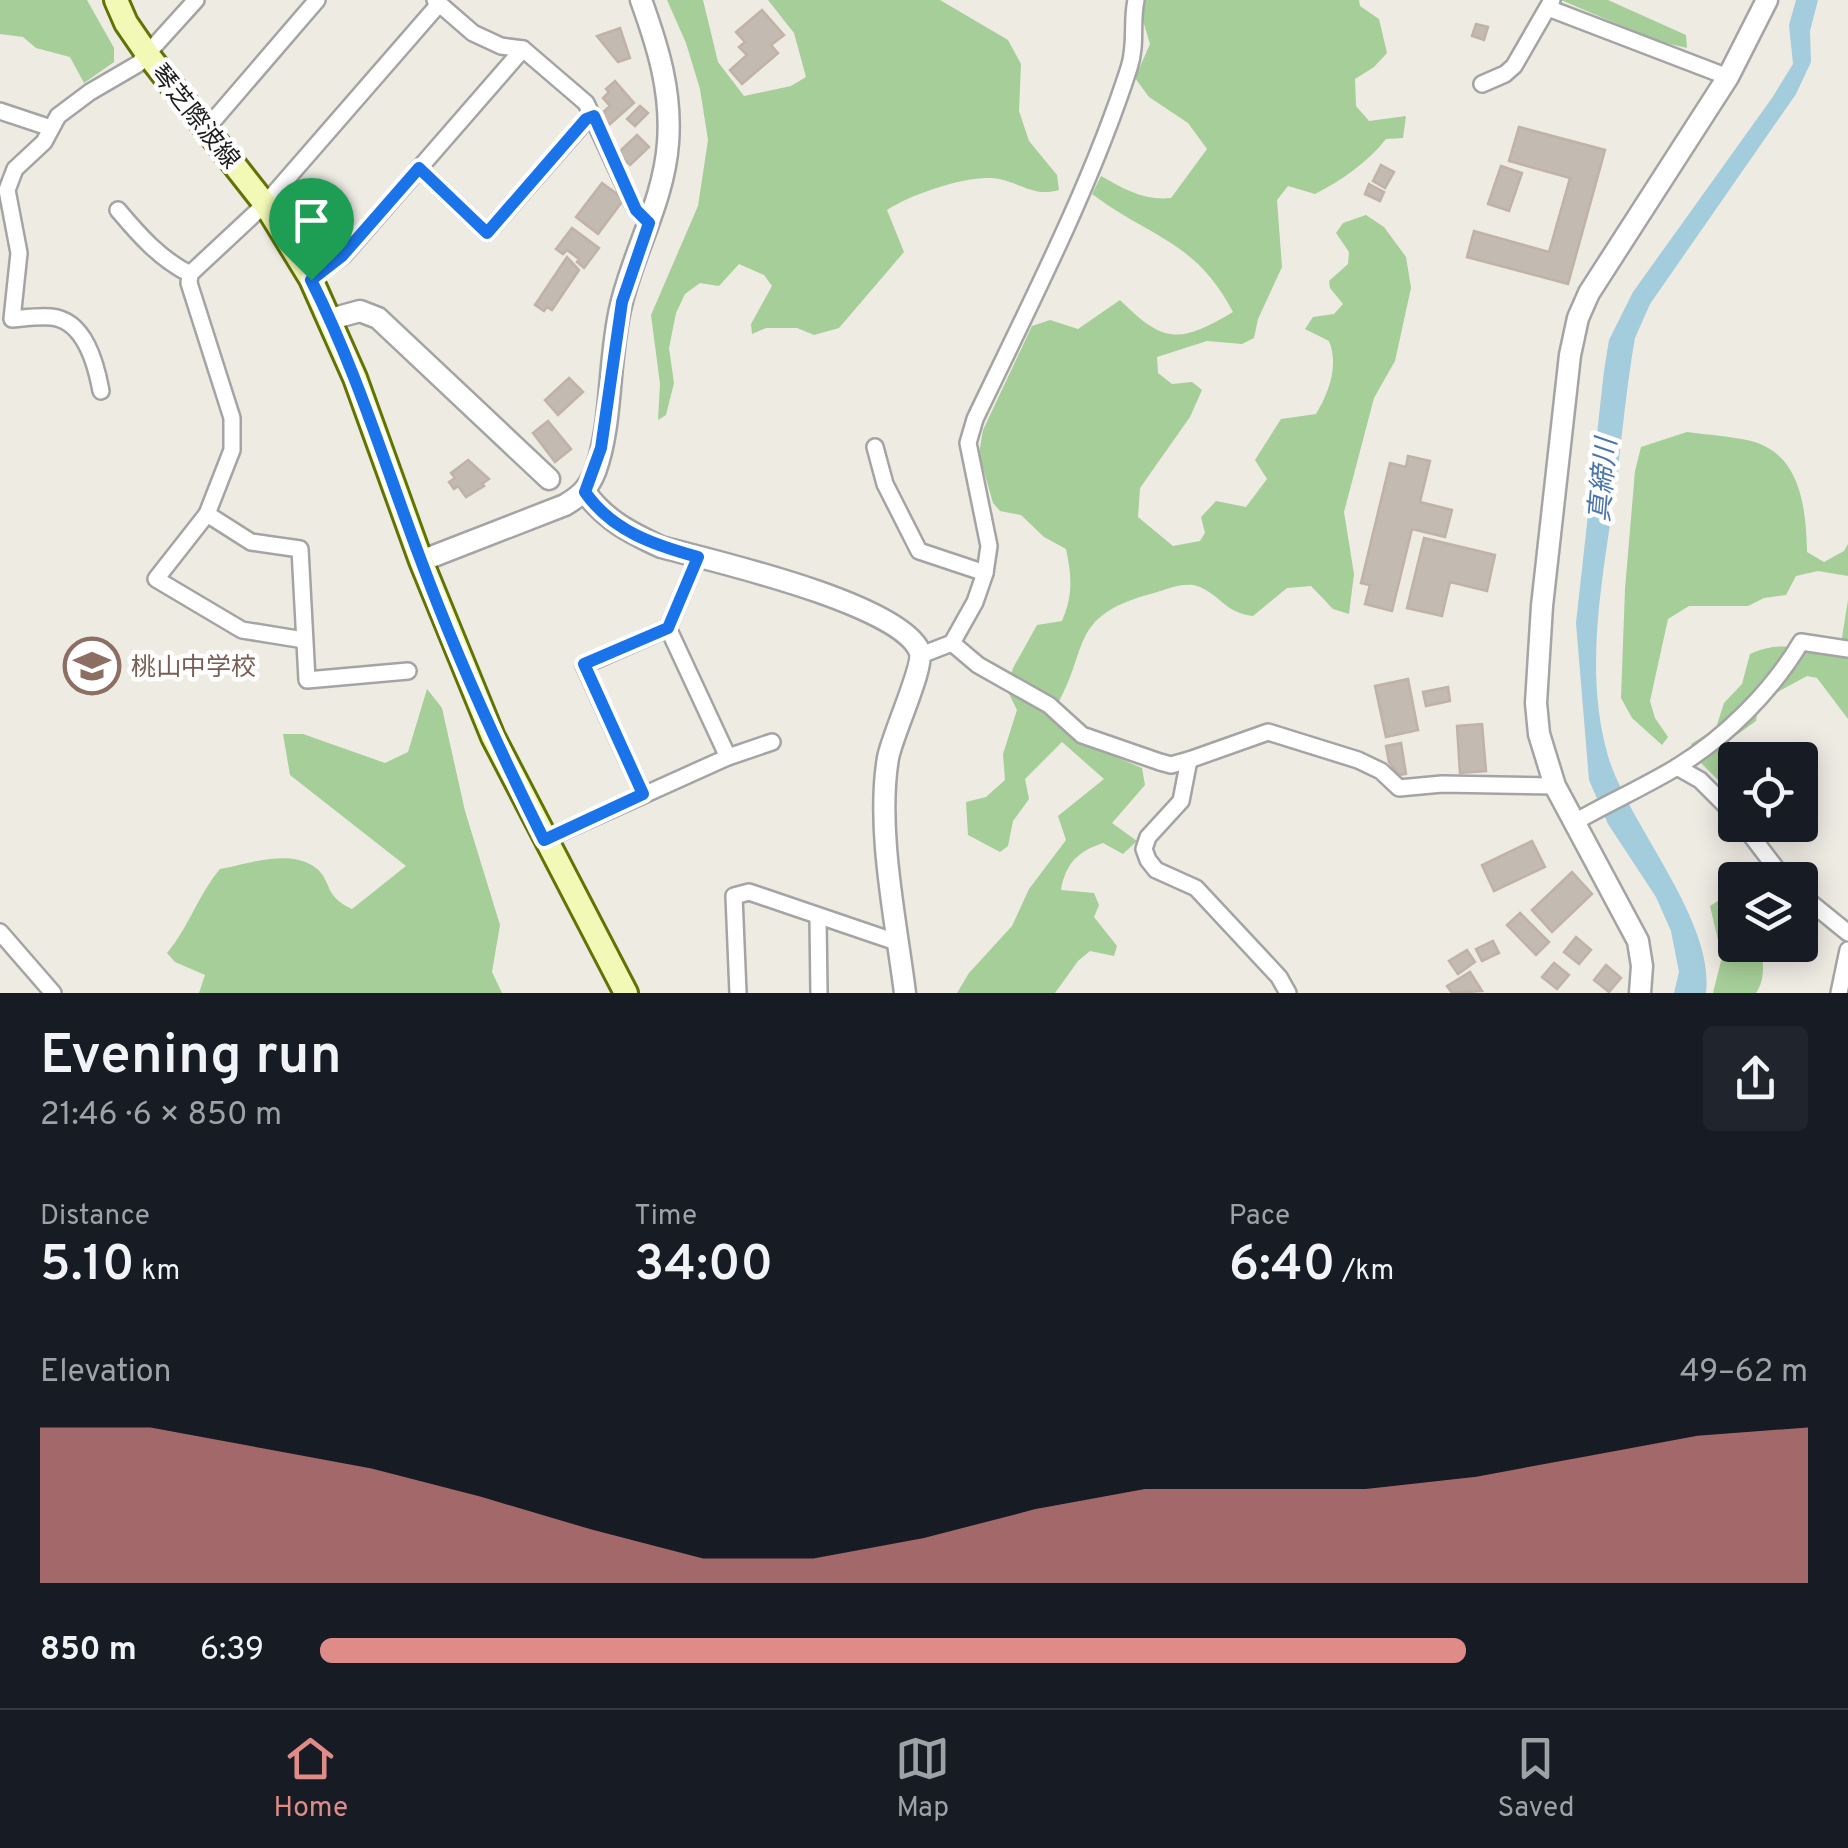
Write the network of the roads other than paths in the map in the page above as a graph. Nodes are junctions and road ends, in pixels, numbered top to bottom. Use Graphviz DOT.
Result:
graph roads {
  1 [pos="116,0"];
  2 [pos="196,0"];
  3 [pos="317,0"];
  4 [pos="641,0"];
  5 [pos="1136,0"];
  6 [pos="1767,0"];
  7 [pos="437,2"];
  8 [pos="1550,4"];
  9 [pos="523,49"];
  10 [pos="148,54"];
  11 [pos="1728,77"];
  12 [pos="1482,84"];
  13 [pos="0,110"];
  14 [pos="594,116"];
  15 [pos="51,128"];
  16 [pos="207,128"];
  17 [pos="419,168"];
  18 [pos="265,204"];
  19 [pos="118,210"];
  20 [pos="649,223"];
  21 [pos="190,274"];
  22 [pos="311,280"];
  23 [pos="331,319"];
  24 [pos="101,391"];
  25 [pos="875,447"];
  26 [pos="548,479"];
  27 [pos="585,492"];
  28 [pos="208,514"];
  29 [pos="698,557"];
  30 [pos="421,561"];
  31 [pos="985,573"];
  32 [pos="668,628"];
  33 [pos="304,640"];
  34 [pos="952,643"];
  35 [pos="1848,649"];
  36 [pos="921,655"];
  37 [pos="408,671"];
  38 [pos="772,742"];
  39 [pos="728,757"];
  40 [pos="1189,760"];
  41 [pos="1677,766"];
  42 [pos="1555,786"];
  43 [pos="643,794"];
  44 [pos="1718,798"];
  45 [pos="1580,819"];
  46 [pos="544,840"];
  47 [pos="1756,842"];
  48 [pos="1771,862"];
  49 [pos="1818,909"];
  50 [pos="818,918"];
  51 [pos="0,932"];
  52 [pos="1848,933"];
  53 [pos="899,943"];
  54 [pos="1848,950"];
  55 [pos="53,993"];
  56 [pos="626,993"];
  57 [pos="738,993"];
  58 [pos="819,993"];
  59 [pos="904,993"];
  60 [pos="1288,993"];
  61 [pos="1640,993"];
  62 [pos="1840,993"];
  1 -- 10 [label="main road, 琴芝際波線"];
  2 -- 10 [label="street"];
  3 -- 16 [label="street"];
  4 -- 20 [label="street"];
  5 -- 31 [label="street"];
  6 -- 11 [label="street"];
  7 -- 9 [label="street"];
  7 -- 18 [label="street"];
  8 -- 11 [label="street"];
  8 -- 12 [label="street"];
  9 -- 14 [label="street"];
  9 -- 17 [label="street"];
  10 -- 15 [label="street"];
  10 -- 16 [label="main road, 琴芝際波線"];
  11 -- 42 [label="street"];
  13 -- 15 [label="street"];
  14 -- 17 [label="street"];
  14 -- 20 [label="street"];
  15 -- 24 [label="street"];
  16 -- 18 [label="main road, 琴芝際波線"];
  17 -- 22 [label="street"];
  18 -- 21 [label="street"];
  18 -- 22 [label="main road, 琴芝際波線"];
  19 -- 21 [label="street"];
  20 -- 27 [label="street"];
  21 -- 28 [label="street"];
  22 -- 23 [label="main road, 琴芝際波線"];
  23 -- 26 [label="street"];
  23 -- 30 [label="main road, 琴芝際波線"];
  25 -- 31 [label="street"];
  27 -- 29 [label="street"];
  27 -- 30 [label="street"];
  28 -- 33 [label="street"];
  28 -- 33 [label="street"];
  29 -- 32 [label="street"];
  29 -- 36 [label="street"];
  30 -- 46 [label="main road, 琴芝際波線"];
  31 -- 34 [label="street"];
  32 -- 39 [label="street"];
  32 -- 43 [label="street"];
  33 -- 37 [label="street"];
  34 -- 36 [label="street"];
  34 -- 40 [label="street"];
  35 -- 41 [label="street"];
  36 -- 53 [label="street"];
  38 -- 39 [label="street"];
  39 -- 43 [label="street"];
  40 -- 42 [label="street"];
  40 -- 60 [label="street"];
  41 -- 44 [label="street"];
  41 -- 45 [label="street"];
  42 -- 45 [label="street"];
  43 -- 46 [label="street"];
  45 -- 61 [label="street"];
  46 -- 56 [label="main road, 琴芝際波線"];
  47 -- 48 [label="street"];
  49 -- 52 [label="street"];
  50 -- 53 [label="street"];
  50 -- 57 [label="street"];
  50 -- 58 [label="street"];
  51 -- 55 [label="street"];
  53 -- 59 [label="street"];
  54 -- 62 [label="street"];
}
